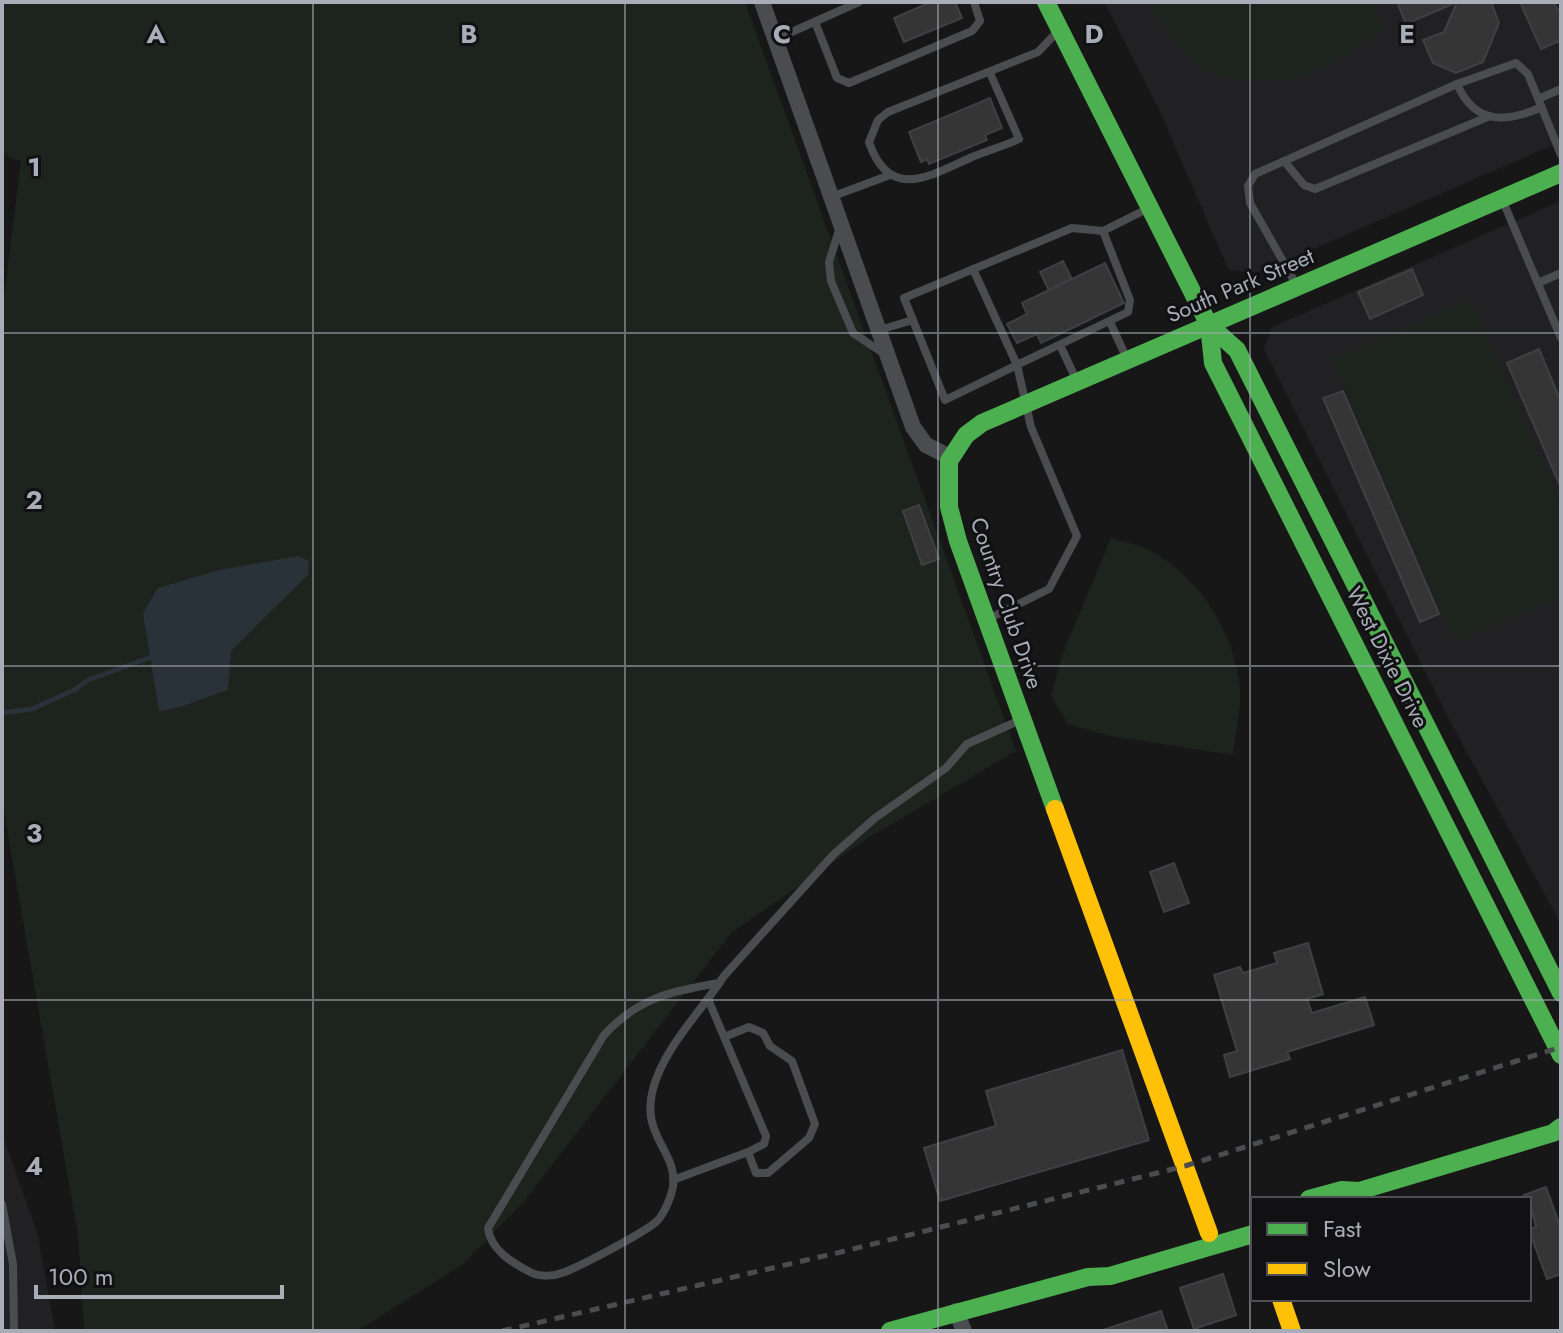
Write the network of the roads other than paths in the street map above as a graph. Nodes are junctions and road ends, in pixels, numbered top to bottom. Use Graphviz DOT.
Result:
graph roads {
  1 [pos="762,2"];
  2 [pos="859,2"];
  3 [pos="974,2"];
  4 [pos="1046,2"];
  5 [pos="815,22"];
  6 [pos="1060,29"];
  7 [pos="776,39"];
  8 [pos="990,73"];
  9 [pos="1457,84"];
  10 [pos="1561,89"];
  11 [pos="1540,103"];
  12 [pos="1490,116"];
  13 [pos="1561,155"];
  14 [pos="1284,161"];
  15 [pos="1561,173"];
  16 [pos="890,175"];
  17 [pos="830,198"];
  18 [pos="1501,199"];
  19 [pos="1150,207"];
  20 [pos="840,225"];
  21 [pos="1103,231"];
  22 [pos="973,269"];
  23 [pos="1561,273"];
  24 [pos="1538,283"];
  25 [pos="1298,288"];
  26 [pos="913,320"];
  27 [pos="1110,322"];
  28 [pos="1209,325"];
  29 [pos="878,330"];
  30 [pos="1561,338"];
  31 [pos="1060,345"];
  32 [pos="888,357"];
  33 [pos="1127,359"];
  34 [pos="1017,365"];
  35 [pos="1078,382"];
  36 [pos="1027,404"];
  37 [pos="950,457"];
  38 [pos="986,620"];
  39 [pos="1023,719"];
  40 [pos="719,983"];
  41 [pos="1561,993"];
  42 [pos="708,999"];
  43 [pos="724,1037"];
  44 [pos="1561,1055"];
  45 [pos="1558,1132"];
  46 [pos="748,1152"];
  47 [pos="673,1180"];
  48 [pos="1356,1195"];
  49 [pos="1316,1197"];
  50 [pos="2,1204"];
  51 [pos="1251,1216"];
  52 [pos="1209,1233"];
  53 [pos="1251,1235"];
  54 [pos="1088,1277"];
  55 [pos="1282,1301"];
  56 [pos="956,1311"];
  57 [pos="925,1326"];
  58 [pos="14,1331"];
  59 [pos="890,1331"];
  60 [pos="964,1331"];
  61 [pos="1292,1331"];
  1 -- 7 [label="street"];
  2 -- 5 [label="lane"];
  3 -- 5 [label="lane"];
  4 -- 6 [label="main road, West Dixie Drive"];
  5 -- 7 [label="lane"];
  6 -- 8 [label="lane"];
  6 -- 19 [label="main road, West Dixie Drive"];
  7 -- 17 [label="street"];
  8 -- 16 [label="lane"];
  8 -- 16 [label="lane"];
  9 -- 11 [label="lane"];
  9 -- 12 [label="lane"];
  9 -- 14 [label="lane"];
  10 -- 11 [label="lane"];
  11 -- 12 [label="lane"];
  11 -- 13 [label="lane"];
  12 -- 14 [label="lane"];
  14 -- 25 [label="lane"];
  15 -- 18 [label="main road, South Park Street"];
  16 -- 17 [label="lane"];
  17 -- 20 [label="street"];
  18 -- 24 [label="lane"];
  18 -- 25 [label="main road, South Park Street"];
  19 -- 21 [label="lane"];
  19 -- 28 [label="main road, West Dixie Drive"];
  20 -- 29 [label="street"];
  20 -- 32 [label="lane"];
  21 -- 22 [label="lane"];
  21 -- 27 [label="lane"];
  22 -- 26 [label="lane"];
  22 -- 34 [label="lane"];
  23 -- 24 [label="lane"];
  24 -- 30 [label="lane"];
  25 -- 28 [label="main road, South Park Street"];
  26 -- 29 [label="lane"];
  26 -- 34 [label="lane"];
  27 -- 31 [label="lane"];
  27 -- 33 [label="lane"];
  28 -- 33 [label="main road, South Park Street"];
  28 -- 41 [label="main road, West Dixie Drive"];
  28 -- 44 [label="main road, West Dixie Drive"];
  29 -- 32 [label="street"];
  31 -- 34 [label="lane"];
  31 -- 35 [label="lane"];
  32 -- 37 [label="street"];
  33 -- 35 [label="main road, South Park Street"];
  34 -- 36 [label="lane"];
  35 -- 36 [label="main road, South Park Street"];
  36 -- 37 [label="main road, South Park Street"];
  36 -- 38 [label="lane"];
  37 -- 38 [label="main road, Country Club Drive"];
  38 -- 39 [label="main road, Country Club Drive"];
  39 -- 40 [label="lane"];
  39 -- 52 [label="main road, Country Club Drive"];
  40 -- 42 [label="lane"];
  40 -- 47 [label="lane"];
  42 -- 43 [label="lane"];
  42 -- 47 [label="lane"];
  43 -- 46 [label="lane"];
  43 -- 46 [label="lane"];
  45 -- 48 [label="main road"];
  46 -- 47 [label="lane"];
  48 -- 49 [label="main road"];
  50 -- 58 [label="lane"];
  51 -- 52 [label="main road"];
  52 -- 54 [label="main road"];
  53 -- 54 [label="main road"];
  54 -- 56 [label="main road"];
  55 -- 61 [label="main road"];
  56 -- 57 [label="main road"];
  56 -- 60 [label="street"];
  57 -- 59 [label="main road"];
}
